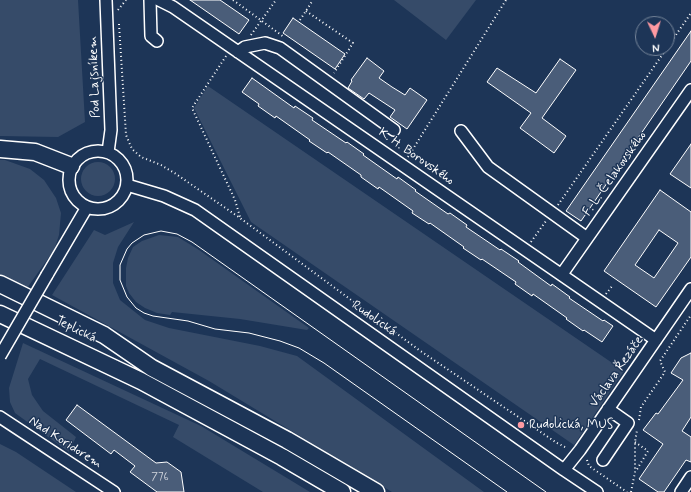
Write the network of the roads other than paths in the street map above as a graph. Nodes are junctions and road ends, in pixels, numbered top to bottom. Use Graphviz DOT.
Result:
graph roads {
  1 [pos="106,0"];
  2 [pos="150,0"];
  3 [pos="159,0"];
  4 [pos="157,41"];
  5 [pos="235,50"];
  6 [pos="689,94"];
  7 [pos="394,130"];
  8 [pos="461,131"];
  9 [pos="0,149"];
  10 [pos="108,152"];
  11 [pos="71,166"];
  12 [pos="127,185"];
  13 [pos="87,207"];
  14 [pos="587,238"];
  15 [pos="562,274"];
  16 [pos="0,284"];
  17 [pos="691,289"];
  18 [pos="0,294"];
  19 [pos="0,314"];
  20 [pos="0,324"];
  21 [pos="656,340"];
  22 [pos="0,356"];
  23 [pos="152,368"];
  24 [pos="141,381"];
  25 [pos="608,409"];
  26 [pos="0,417"];
  27 [pos="604,460"];
  28 [pos="564,470"];
  29 [pos="691,477"];
  30 [pos="114,492"];
  31 [pos="342,492"];
  32 [pos="376,492"];
  33 [pos="597,492"];
  34 [pos="681,492"];
  1 -- 10 [label="street, Pod Lajsníkem"];
  2 -- 4 [label="street"];
  3 -- 5 [label="street, K. H. Borovského"];
  5 -- 7 [label="street"];
  5 -- 15 [label="street, K. H. Borovského"];
  6 -- 14 [label="street, F. L. Čelakovského"];
  8 -- 14 [label="street"];
  9 -- 11 [label="highway"];
  10 -- 11 [label="street"];
  10 -- 12 [label="street"];
  11 -- 13 [label="street"];
  12 -- 13 [label="street"];
  12 -- 28 [label="street, Rudolická"];
  13 -- 22 [label="street, bridge"];
  14 -- 15 [label="street, F. L. Čelakovského"];
  15 -- 21 [label="street, K. H. Borovského"];
  16 -- 23 [label="highway"];
  17 -- 21 [label="street, Václava Řezáče"];
  18 -- 23 [label="highway, Teplická"];
  19 -- 24 [label="highway"];
  20 -- 24 [label="highway"];
  21 -- 25 [label="street, Václava Řezáče"];
  23 -- 32 [label="highway"];
  24 -- 31 [label="highway"];
  25 -- 27 [label="street"];
  25 -- 28 [label="street, Václava Řezáče"];
  26 -- 30 [label="street, Nad Koridorem"];
  28 -- 33 [label="street, Rudolická"];
  29 -- 34 [label="street"];
}
